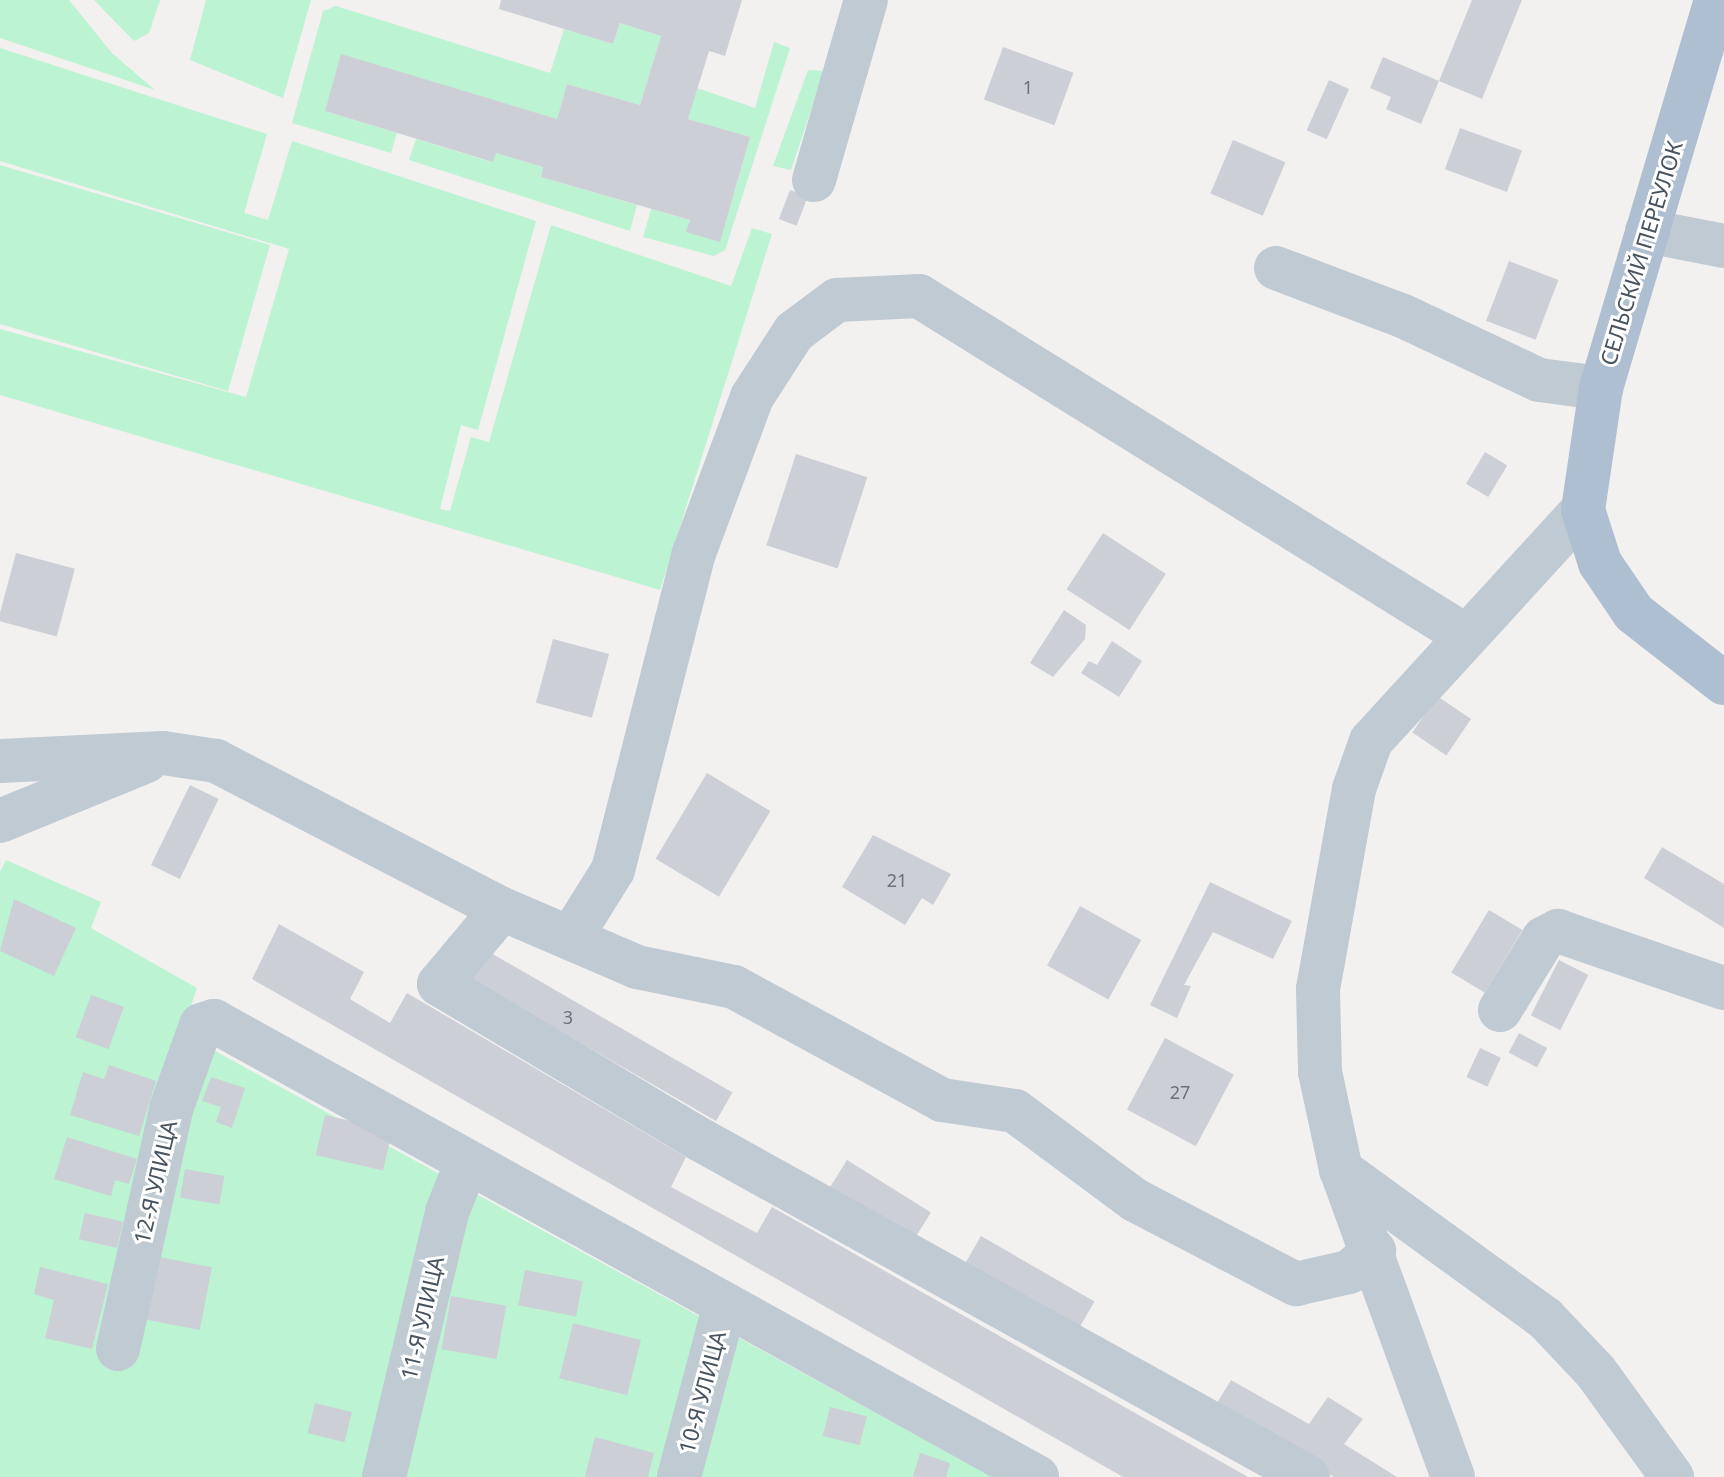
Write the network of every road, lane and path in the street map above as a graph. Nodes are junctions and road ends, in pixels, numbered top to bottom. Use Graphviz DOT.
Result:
graph roads {
  1 [pos="866,0"];
  2 [pos="1716,0"];
  3 [pos="814,180"];
  4 [pos="1647,231"];
  5 [pos="1724,246"];
  6 [pos="1276,268"];
  7 [pos="1601,388"];
  8 [pos="1583,510"];
  9 [pos="1466,636"];
  10 [pos="1724,683"];
  11 [pos="163,753"];
  12 [pos="0,761"];
  13 [pos="0,821"];
  14 [pos="502,909"];
  15 [pos="573,934"];
  16 [pos="1724,988"];
  17 [pos="1500,1010"];
  18 [pos="467,1162"];
  19 [pos="1341,1170"];
  20 [pos="1374,1251"];
  21 [pos="724,1308"];
  22 [pos="118,1349"];
  23 [pos="976,1461"];
  24 [pos="384,1477"];
  25 [pos="679,1477"];
  26 [pos="1037,1477"];
  27 [pos="1308,1477"];
  28 [pos="1453,1477"];
  29 [pos="1672,1477"];
  1 -- 3 [label="street"];
  2 -- 4 [label="main road, СЕЛЬСКИЙ ПЕРЕУЛОК"];
  4 -- 5 [label="street"];
  4 -- 7 [label="main road, СЕЛЬСКИЙ ПЕРЕУЛОК"];
  6 -- 7 [label="street"];
  7 -- 8 [label="main road, СЕЛЬСКИЙ ПЕРЕУЛОК"];
  8 -- 9 [label="street"];
  8 -- 10 [label="main road"];
  9 -- 15 [label="street"];
  9 -- 19 [label="street"];
  11 -- 12 [label="street"];
  11 -- 13 [label="street"];
  11 -- 14 [label="street"];
  14 -- 15 [label="street"];
  14 -- 27 [label="street"];
  15 -- 20 [label="street"];
  16 -- 17 [label="street"];
  18 -- 21 [label="street"];
  18 -- 22 [label="street, 12-Я УЛИЦА"];
  18 -- 24 [label="street, 11-Я УЛИЦА"];
  19 -- 20 [label="street"];
  19 -- 29 [label="street"];
  20 -- 28 [label="street"];
  21 -- 23 [label="street"];
  21 -- 25 [label="street, 10-Я УЛИЦА"];
  23 -- 26 [label="street"];
}
